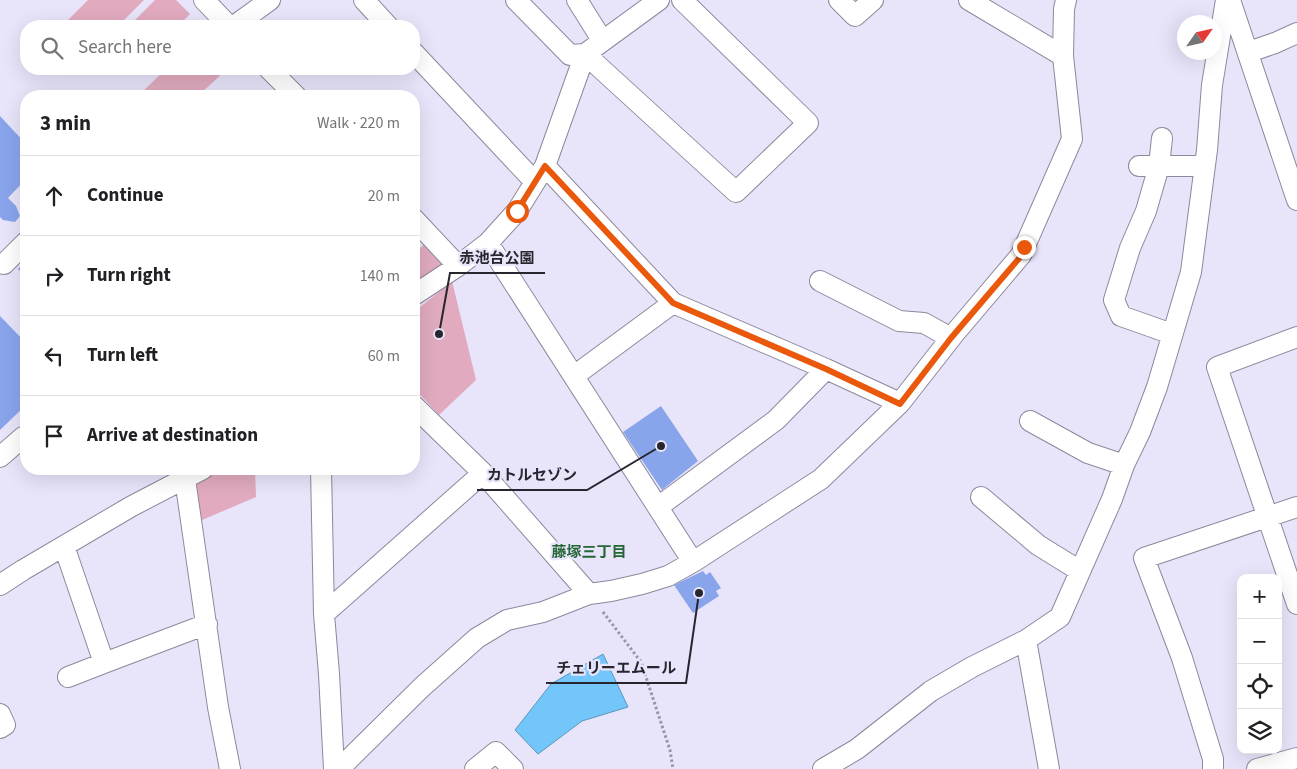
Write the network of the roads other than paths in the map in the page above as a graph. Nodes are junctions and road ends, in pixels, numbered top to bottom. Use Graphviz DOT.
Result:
graph roads {
  1 [pos="204,0"];
  2 [pos="270,0"];
  3 [pos="364,0"];
  4 [pos="516,0"];
  5 [pos="577,0"];
  6 [pos="659,0"];
  7 [pos="682,0"];
  8 [pos="839,0"];
  9 [pos="872,0"];
  10 [pos="969,0"];
  11 [pos="1066,0"];
  12 [pos="1226,0"];
  13 [pos="1230,0"];
  14 [pos="223,20"];
  15 [pos="242,20"];
  16 [pos="382,20"];
  17 [pos="1297,32"];
  18 [pos="602,40"];
  19 [pos="1249,52"];
  20 [pos="585,54"];
  21 [pos="1063,56"];
  22 [pos="420,59"];
  23 [pos="275,75"];
  24 [pos="290,90"];
  25 [pos="1162,138"];
  26 [pos="1139,166"];
  27 [pos="1159,166"];
  28 [pos="1204,166"];
  29 [pos="540,174"];
  30 [pos="1297,200"];
  31 [pos="420,225"];
  32 [pos="488,243"];
  33 [pos="20,248"];
  34 [pos="4,264"];
  35 [pos="458,266"];
  36 [pos="820,281"];
  37 [pos="420,291"];
  38 [pos="673,303"];
  39 [pos="1172,334"];
  40 [pos="1297,337"];
  41 [pos="951,338"];
  42 [pos="826,369"];
  43 [pos="574,376"];
  44 [pos="900,404"];
  45 [pos="420,412"];
  46 [pos="1030,421"];
  47 [pos="20,440"];
  48 [pos="0,457"];
  49 [pos="1124,465"];
  50 [pos="483,473"];
  51 [pos="191,475"];
  52 [pos="321,475"];
  53 [pos="184,479"];
  54 [pos="982,497"];
  55 [pos="658,507"];
  56 [pos="1297,507"];
  57 [pos="1267,516"];
  58 [pos="64,546"];
  59 [pos="693,562"];
  60 [pos="1080,571"];
  61 [pos="0,585"];
  62 [pos="589,594"];
  63 [pos="1297,604"];
  64 [pos="324,614"];
  65 [pos="207,624"];
  66 [pos="1026,640"];
  67 [pos="104,664"];
  68 [pos="68,677"];
  69 [pos="0,714"];
  70 [pos="0,728"];
  71 [pos="1297,758"];
  72 [pos="230,769"];
  73 [pos="334,769"];
  74 [pos="339,769"];
  75 [pos="475,769"];
  76 [pos="513,769"];
  77 [pos="824,769"];
  78 [pos="1048,769"];
  79 [pos="1213,769"];
  80 [pos="1257,769"];
  1 -- 14 [label="street"];
  2 -- 15 [label="street"];
  3 -- 16 [label="street"];
  4 -- 20 [label="street"];
  5 -- 18 [label="street"];
  6 -- 18 [label="street"];
  7 -- 20 [label="street"];
  8 -- 9 [label="street"];
  10 -- 21 [label="street"];
  11 -- 21 [label="street"];
  12 -- 28 [label="street"];
  13 -- 19 [label="street"];
  17 -- 19 [label="street"];
  18 -- 20 [label="street"];
  19 -- 30 [label="street"];
  20 -- 29 [label="street"];
  21 -- 41 [label="street"];
  22 -- 29 [label="street"];
  23 -- 24 [label="street"];
  25 -- 27 [label="street"];
  26 -- 27 [label="street"];
  27 -- 28 [label="street"];
  27 -- 39 [label="street"];
  28 -- 39 [label="street"];
  29 -- 32 [label="street"];
  29 -- 38 [label="street"];
  31 -- 35 [label="street"];
  32 -- 35 [label="street"];
  32 -- 43 [label="street"];
  33 -- 34 [label="street"];
  35 -- 37 [label="street"];
  36 -- 41 [label="street"];
  38 -- 42 [label="street"];
  38 -- 43 [label="street"];
  39 -- 49 [label="street"];
  40 -- 57 [label="street"];
  41 -- 44 [label="street"];
  42 -- 44 [label="street"];
  42 -- 55 [label="street"];
  43 -- 55 [label="street"];
  44 -- 59 [label="street"];
  45 -- 50 [label="street"];
  46 -- 49 [label="street"];
  47 -- 48 [label="street"];
  49 -- 60 [label="street"];
  50 -- 62 [label="street"];
  50 -- 64 [label="street"];
  51 -- 53 [label="street"];
  52 -- 64 [label="street"];
  53 -- 58 [label="street"];
  53 -- 65 [label="street"];
  54 -- 60 [label="street"];
  55 -- 59 [label="street"];
  56 -- 57 [label="street"];
  57 -- 63 [label="street"];
  57 -- 79 [label="street"];
  58 -- 61 [label="street"];
  58 -- 67 [label="street"];
  59 -- 62 [label="street"];
  60 -- 66 [label="street"];
  62 -- 74 [label="street"];
  64 -- 73 [label="street"];
  65 -- 67 [label="street"];
  65 -- 72 [label="street"];
  66 -- 77 [label="street"];
  66 -- 78 [label="street"];
  67 -- 68 [label="street"];
  69 -- 70 [label="street"];
  71 -- 80 [label="street"];
  75 -- 76 [label="street"];
}
